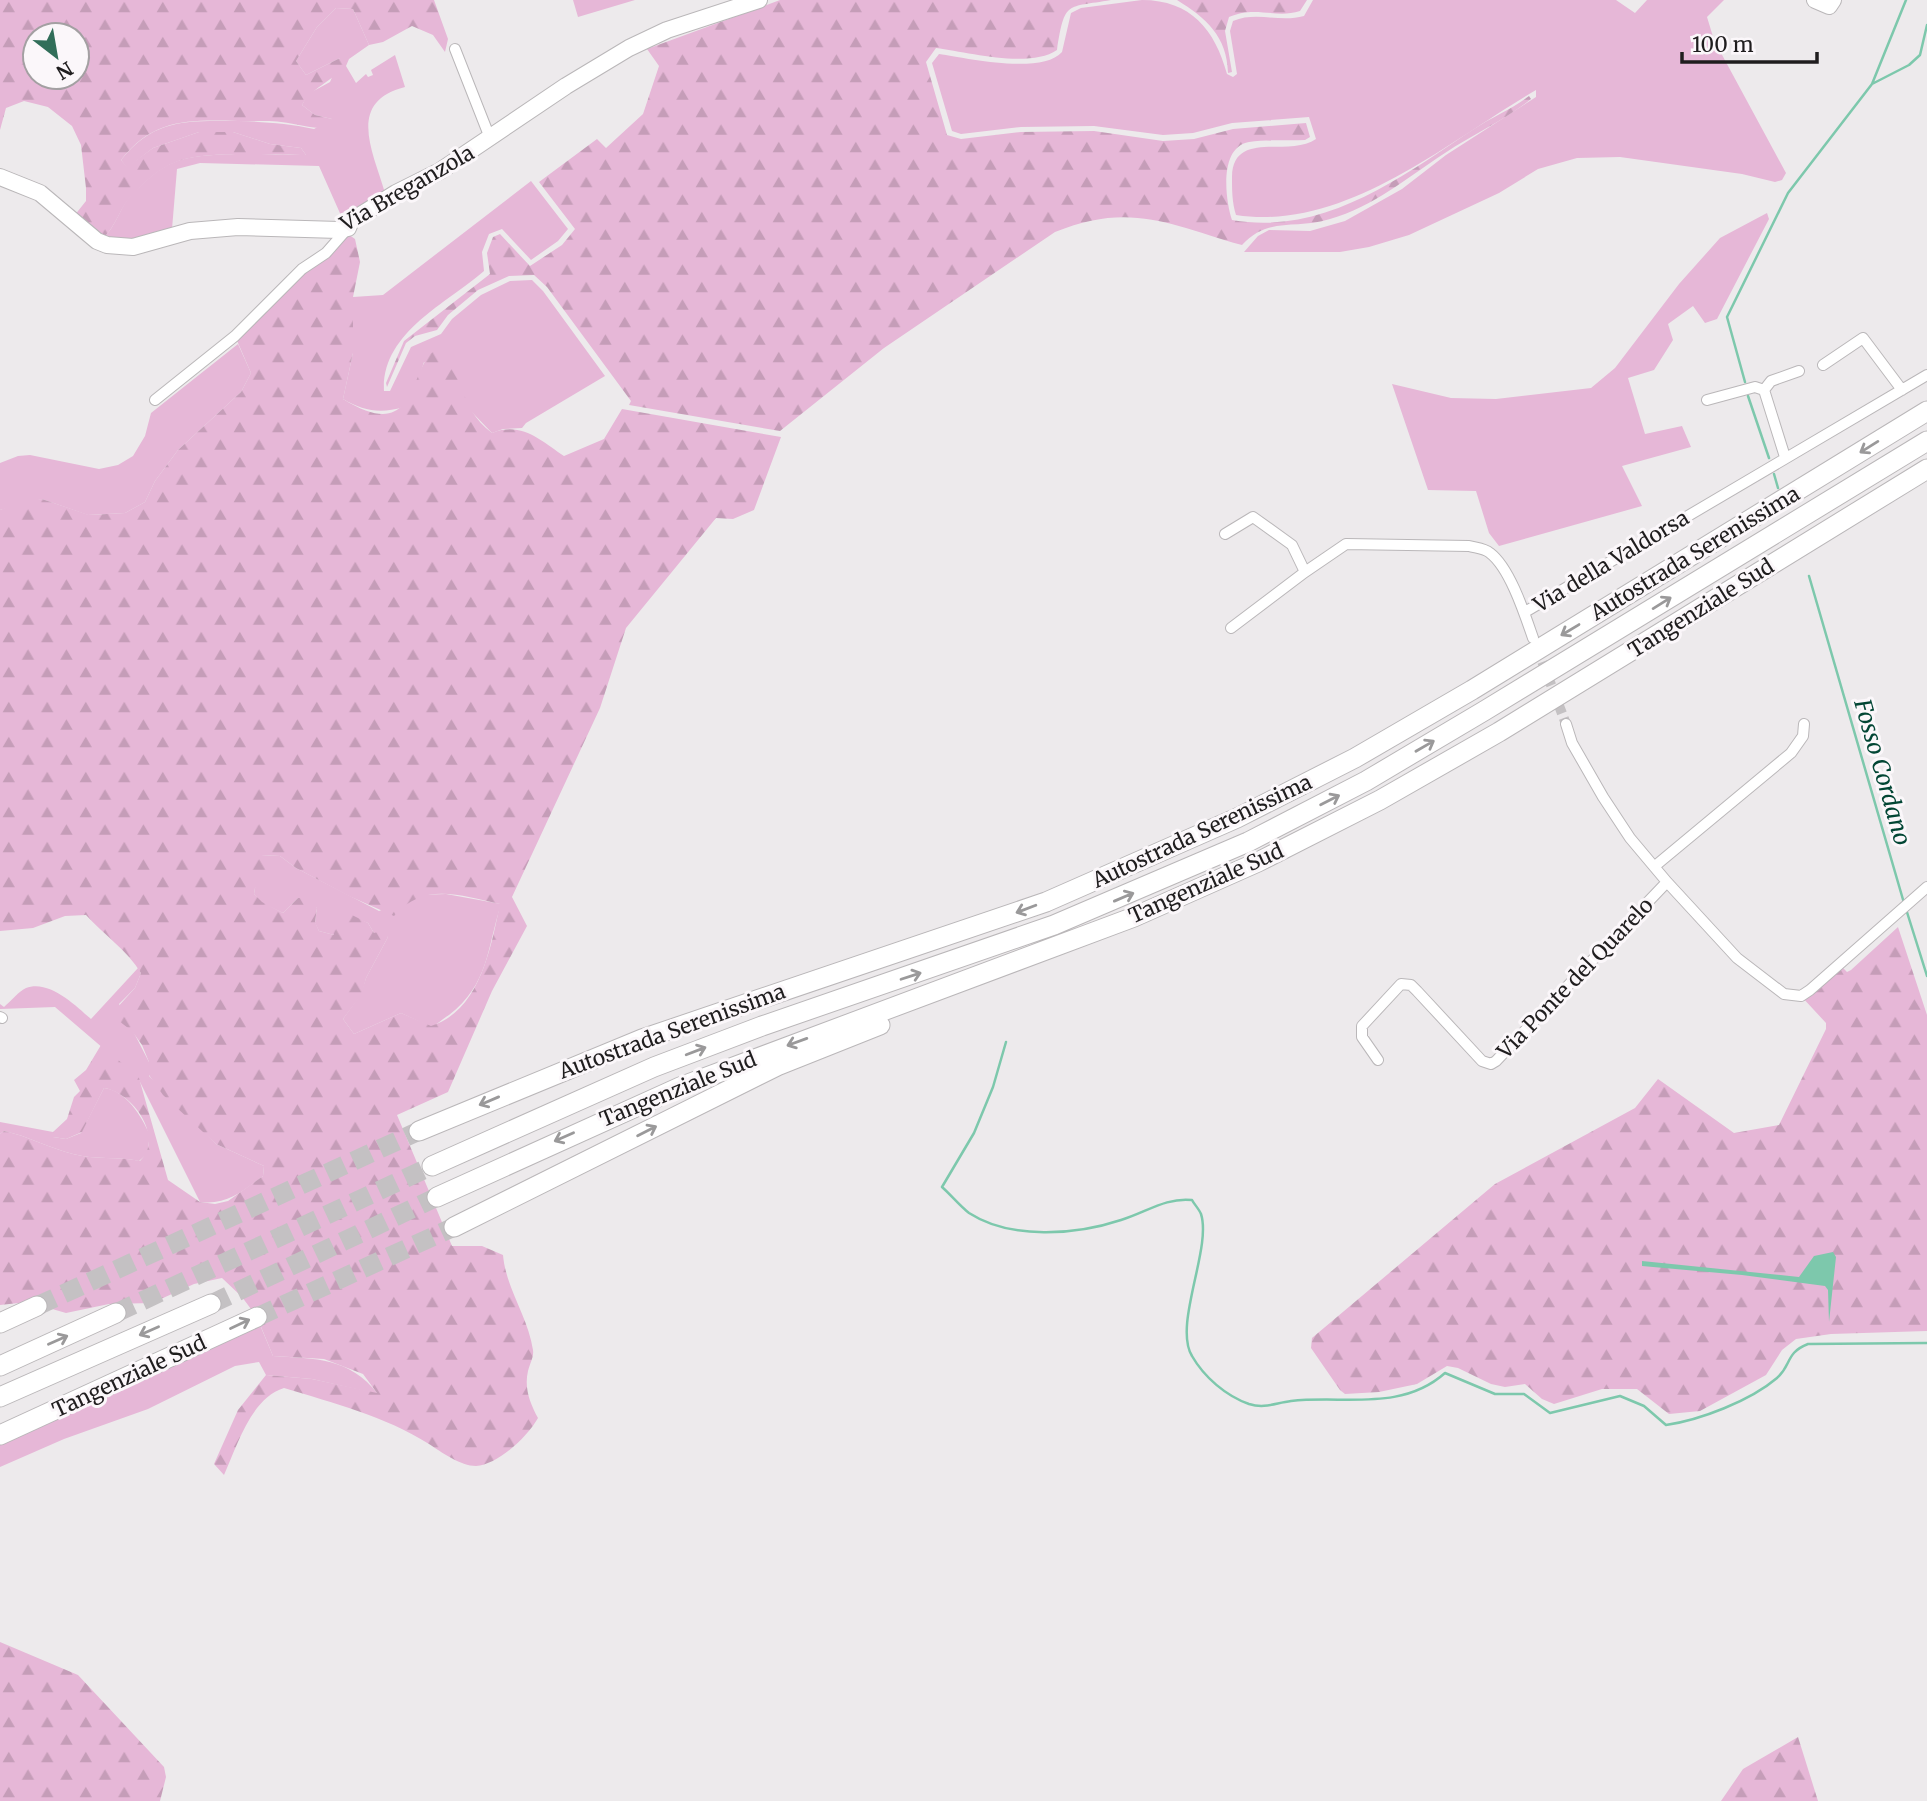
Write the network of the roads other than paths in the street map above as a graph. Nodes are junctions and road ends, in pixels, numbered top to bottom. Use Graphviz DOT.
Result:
graph roads {
  1 [pos="760,0"];
  2 [pos="1815,0"];
  3 [pos="1833,0"];
  4 [pos="455,49"];
  5 [pos="490,138"];
  6 [pos="0,177"];
  7 [pos="348,228"];
  8 [pos="1824,365"];
  9 [pos="1798,371"];
  10 [pos="1927,375"];
  11 [pos="1764,390"];
  12 [pos="1902,390"];
  13 [pos="155,400"];
  14 [pos="1707,400"];
  15 [pos="1927,411"];
  16 [pos="1927,440"];
  17 [pos="1785,457"];
  18 [pos="1927,469"];
  19 [pos="1927,484"];
  20 [pos="1225,534"];
  21 [pos="1305,572"];
  22 [pos="1525,612"];
  23 [pos="1231,628"];
  24 [pos="1533,638"];
  25 [pos="1566,724"];
  26 [pos="1804,724"];
  27 [pos="1655,866"];
  28 [pos="1667,882"];
  29 [pos="1927,887"];
  30 [pos="1378,1060"];
  31 [pos="419,1131"];
  32 [pos="432,1166"];
  33 [pos="437,1197"];
  34 [pos="454,1227"];
  35 [pos="211,1304"];
  36 [pos="37,1306"];
  37 [pos="116,1313"];
  38 [pos="257,1317"];
  39 [pos="0,1323"];
  40 [pos="0,1366"];
  41 [pos="0,1397"];
  42 [pos="0,1435"];
  1 -- 5 [label="street, Via Breganzola"];
  2 -- 3 [label="street"];
  4 -- 5 [label="street"];
  5 -- 7 [label="street, Via Breganzola"];
  6 -- 7 [label="street, Via Breganzola"];
  7 -- 13 [label="street"];
  8 -- 12 [label="street"];
  9 -- 11 [label="street"];
  10 -- 12 [label="street, Via della Valdorsa"];
  11 -- 14 [label="street"];
  11 -- 17 [label="street"];
  12 -- 17 [label="street, Via della Valdorsa"];
  15 -- 31 [label="highway, Autostrada Serenissima, one-way"];
  32 -- 16 [label="highway, Autostrada Serenissima, one-way"];
  17 -- 22 [label="street, Via della Valdorsa"];
  18 -- 33 [label="highway, Tangenziale Sud, one-way"];
  34 -- 19 [label="highway, Tangenziale Sud, one-way"];
  20 -- 21 [label="street"];
  21 -- 22 [label="street, Via della Valdorsa"];
  21 -- 23 [label="street, Via della Valdorsa"];
  22 -- 24 [label="street"];
  25 -- 27 [label="street, Via Ponte del Quarelo"];
  26 -- 27 [label="street, Via Ponte del Quarelo"];
  27 -- 28 [label="street, Via Ponte del Quarelo"];
  28 -- 29 [label="street, Via Ponte del Quarelo"];
  28 -- 30 [label="street, Via Ponte del Quarelo"];
  35 -- 41 [label="highway, Tangenziale Sud, one-way"];
  36 -- 39 [label="highway"];
  40 -- 37 [label="highway, one-way"];
  42 -- 38 [label="highway, Tangenziale Sud, one-way"];
}
